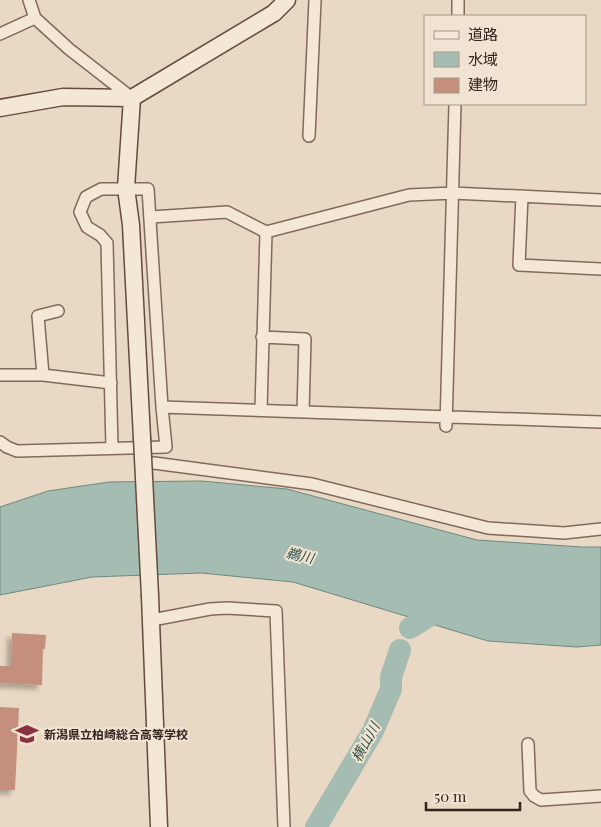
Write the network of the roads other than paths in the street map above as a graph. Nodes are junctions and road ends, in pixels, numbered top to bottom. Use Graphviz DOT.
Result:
graph roads {
  1 [pos="30,0"];
  2 [pos="286,0"];
  3 [pos="315,0"];
  4 [pos="458,0"];
  5 [pos="458,15"];
  6 [pos="35,18"];
  7 [pos="0,34"];
  8 [pos="132,98"];
  9 [pos="455,105"];
  10 [pos="0,108"];
  11 [pos="309,136"];
  12 [pos="126,188"];
  13 [pos="453,193"];
  14 [pos="522,196"];
  15 [pos="601,200"];
  16 [pos="150,217"];
  17 [pos="266,232"];
  18 [pos="601,269"];
  19 [pos="58,311"];
  20 [pos="262,337"];
  21 [pos="0,374"];
  22 [pos="43,375"];
  23 [pos="111,383"];
  24 [pos="162,407"];
  25 [pos="261,410"];
  26 [pos="303,412"];
  27 [pos="446,421"];
  28 [pos="601,422"];
  29 [pos="0,442"];
  30 [pos="112,448"];
  31 [pos="154,463"];
  32 [pos="601,529"];
  33 [pos="152,620"];
  34 [pos="528,744"];
  35 [pos="601,796"];
  36 [pos="159,827"];
  37 [pos="284,827"];
  1 -- 6 [label="street"];
  2 -- 8 [label="street"];
  3 -- 11 [label="street"];
  4 -- 5 [label="street"];
  6 -- 7 [label="street"];
  6 -- 8 [label="street"];
  8 -- 10 [label="street"];
  8 -- 12 [label="street"];
  9 -- 13 [label="street"];
  12 -- 16 [label="street"];
  12 -- 23 [label="street"];
  12 -- 33 [label="street, bridge"];
  13 -- 14 [label="street"];
  13 -- 17 [label="street"];
  13 -- 27 [label="street"];
  14 -- 15 [label="street"];
  14 -- 18 [label="street"];
  16 -- 17 [label="street"];
  16 -- 24 [label="street"];
  17 -- 20 [label="street"];
  19 -- 22 [label="street"];
  20 -- 25 [label="street"];
  20 -- 26 [label="street"];
  21 -- 22 [label="street"];
  22 -- 23 [label="street"];
  23 -- 30 [label="street"];
  24 -- 25 [label="street"];
  24 -- 30 [label="street"];
  25 -- 26 [label="street"];
  26 -- 27 [label="street"];
  27 -- 28 [label="street"];
  29 -- 30 [label="street"];
  31 -- 32 [label="street"];
  33 -- 36 [label="street"];
  33 -- 37 [label="street"];
  34 -- 35 [label="street"];
}
